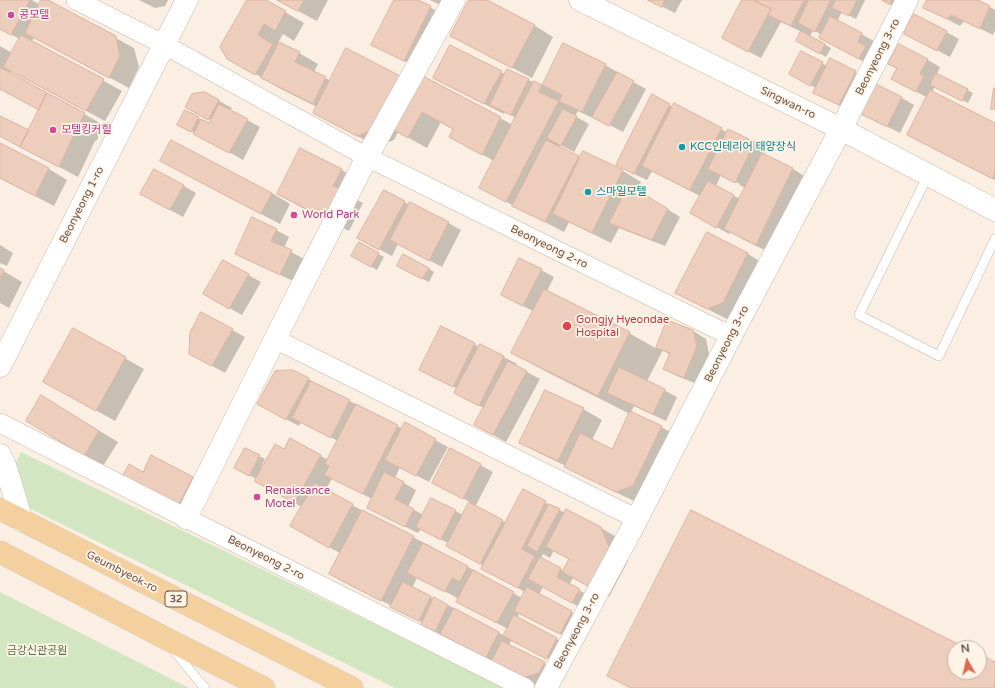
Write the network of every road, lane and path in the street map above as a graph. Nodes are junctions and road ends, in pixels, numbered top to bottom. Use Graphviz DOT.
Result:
graph roads {
  1 [pos="76,0"];
  2 [pos="187,0"];
  3 [pos="454,0"];
  4 [pos="580,0"];
  5 [pos="907,0"];
  6 [pos="163,44"];
  7 [pos="841,129"];
  8 [pos="367,157"];
  9 [pos="928,175"];
  10 [pos="995,210"];
  11 [pos="995,239"];
  12 [pos="731,336"];
  13 [pos="275,339"];
  14 [pos="0,366"];
  15 [pos="0,423"];
  16 [pos="0,454"];
  17 [pos="0,509"];
  18 [pos="186,518"];
  19 [pos="637,519"];
  20 [pos="22,521"];
  21 [pos="0,552"];
  22 [pos="165,638"];
  23 [pos="205,688"];
  24 [pos="264,688"];
  25 [pos="352,688"];
  26 [pos="525,688"];
  27 [pos="546,688"];
  1 -- 6 [label="street"];
  2 -- 6 [label="street, Beonyeong 1-ro"];
  3 -- 8 [label="street"];
  4 -- 7 [label="street, Singwan-ro"];
  5 -- 7 [label="street, Beonyeong 3-ro"];
  6 -- 8 [label="street"];
  6 -- 14 [label="street, Beonyeong 1-ro"];
  7 -- 9 [label="street, Singwan-ro"];
  7 -- 12 [label="street, Beonyeong 3-ro"];
  8 -- 12 [label="street, Beonyeong 2-ro"];
  8 -- 13 [label="street"];
  9 -- 10 [label="street, Singwan-ro"];
  9 -- 11 [label="lane"];
  12 -- 19 [label="street, Beonyeong 3-ro"];
  13 -- 18 [label="street"];
  13 -- 19 [label="street"];
  15 -- 18 [label="street"];
  16 -- 20 [label="street"];
  17 -- 20 [label="main road, Geumbyeok-ro / 32"];
  18 -- 26 [label="street, Beonyeong 2-ro"];
  19 -- 27 [label="street, Beonyeong 3-ro"];
  20 -- 25 [label="main road, Geumbyeok-ro / 32"];
  21 -- 22 [label="main road"];
  22 -- 23 [label="lane"];
  22 -- 24 [label="main road"];
}
